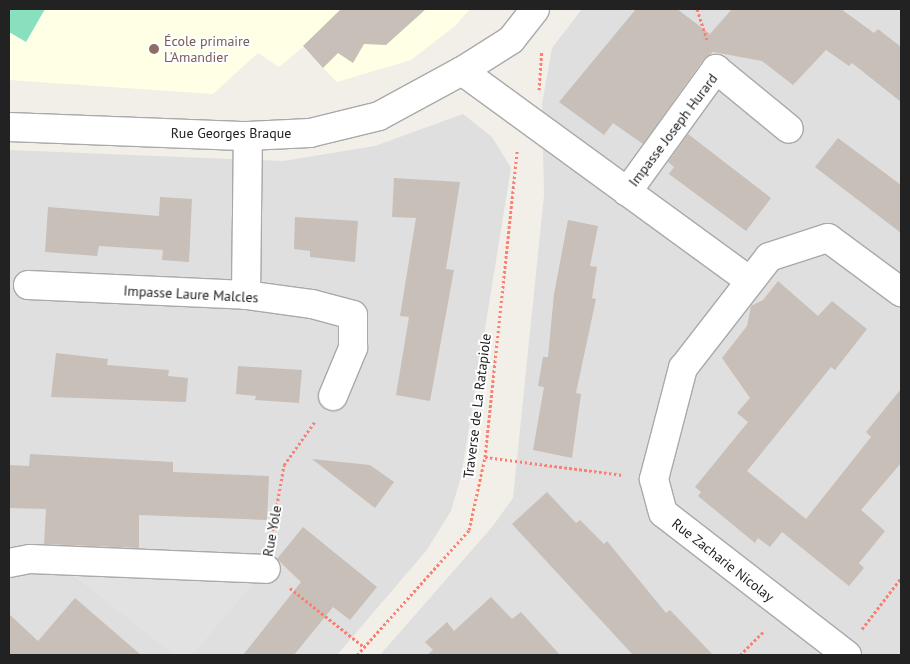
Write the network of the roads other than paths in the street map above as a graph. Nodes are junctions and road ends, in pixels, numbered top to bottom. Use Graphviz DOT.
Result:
graph roads {
  1 [pos="535,9"];
  2 [pos="462,72"];
  3 [pos="9,127"];
  4 [pos="789,129"];
  5 [pos="248,136"];
  6 [pos="627,192"];
  7 [pos="750,281"];
  8 [pos="28,285"];
  9 [pos="901,292"];
  10 [pos="246,296"];
  11 [pos="333,396"];
  12 [pos="9,563"];
  13 [pos="266,569"];
  14 [pos="845,654"];
  1 -- 2 [label="street, Rue Georges Braque"];
  2 -- 5 [label="street, Rue Georges Braque"];
  2 -- 6 [label="street"];
  3 -- 5 [label="street, Rue Georges Braque"];
  4 -- 6 [label="street, Impasse Joseph Hurard"];
  5 -- 10 [label="street"];
  6 -- 7 [label="street"];
  7 -- 9 [label="street, Rue Zacharie Nicolay"];
  7 -- 14 [label="street, Rue Zacharie Nicolay"];
  8 -- 10 [label="street, Impasse Laure Malcles"];
  10 -- 11 [label="street, Impasse Laure Malcles"];
  12 -- 13 [label="street, Rue Yole"];
}
